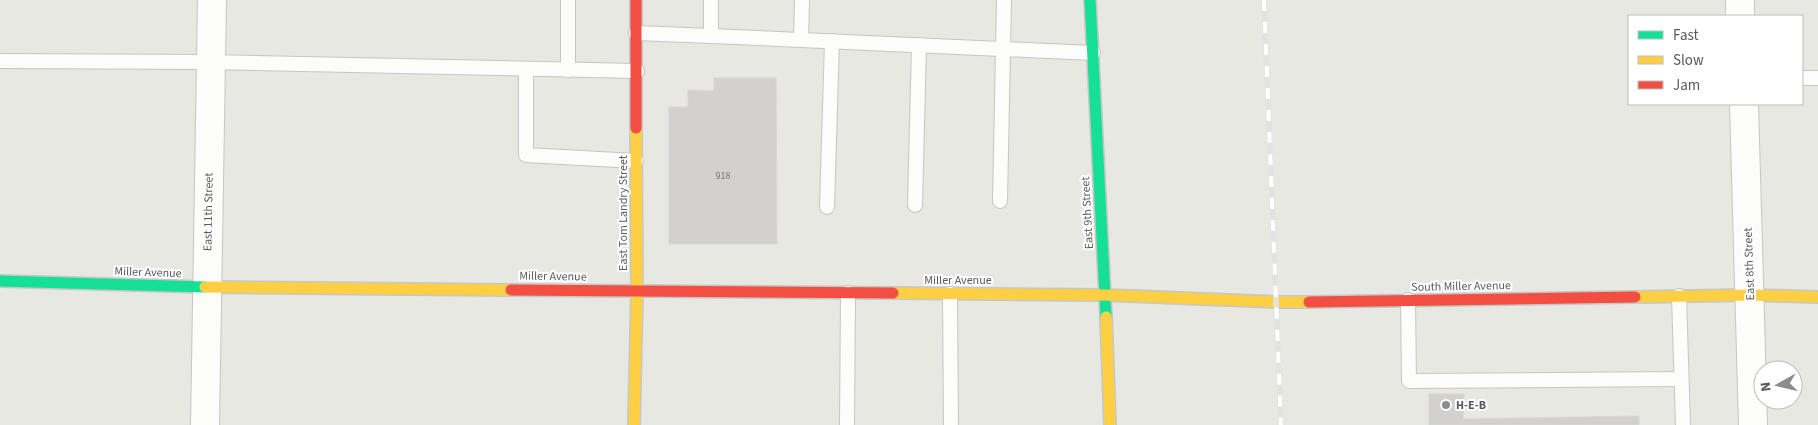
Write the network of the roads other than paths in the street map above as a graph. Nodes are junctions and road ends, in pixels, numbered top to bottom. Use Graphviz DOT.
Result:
graph roads {
  1 [pos="212,0"];
  2 [pos="568,0"];
  3 [pos="636,0"];
  4 [pos="711,0"];
  5 [pos="802,0"];
  6 [pos="1004,0"];
  7 [pos="1090,0"];
  8 [pos="1740,0"];
  9 [pos="1740,15"];
  10 [pos="636,33"];
  11 [pos="711,36"];
  12 [pos="801,40"];
  13 [pos="832,41"];
  14 [pos="919,45"];
  15 [pos="1004,49"];
  16 [pos="1093,53"];
  17 [pos="0,60"];
  18 [pos="211,62"];
  19 [pos="526,69"];
  20 [pos="568,70"];
  21 [pos="637,71"];
  22 [pos="1803,78"];
  23 [pos="1818,78"];
  24 [pos="1744,105"];
  25 [pos="636,161"];
  26 [pos="1000,201"];
  27 [pos="915,205"];
  28 [pos="827,207"];
  29 [pos="0,281"];
  30 [pos="206,287"];
  31 [pos="637,291"];
  32 [pos="848,293"];
  33 [pos="950,294"];
  34 [pos="1105,294"];
  35 [pos="1750,295"];
  36 [pos="1679,296"];
  37 [pos="1818,297"];
  38 [pos="1408,300"];
  39 [pos="1681,379"];
  40 [pos="205,425"];
  41 [pos="634,425"];
  42 [pos="847,425"];
  43 [pos="951,425"];
  44 [pos="1110,425"];
  45 [pos="1682,425"];
  46 [pos="1753,425"];
  1 -- 18 [label="street, East 11th Street"];
  2 -- 20 [label="lane"];
  3 -- 10 [label="street, East Tom Landry Street"];
  4 -- 11 [label="lane"];
  5 -- 12 [label="lane"];
  6 -- 15 [label="lane"];
  7 -- 16 [label="street, East 9th Street"];
  8 -- 9 [label="street"];
  10 -- 11 [label="lane"];
  10 -- 21 [label="street, East Tom Landry Street"];
  11 -- 12 [label="lane"];
  12 -- 13 [label="lane"];
  13 -- 14 [label="lane"];
  13 -- 28 [label="lane"];
  14 -- 15 [label="lane"];
  14 -- 27 [label="lane"];
  15 -- 16 [label="lane"];
  15 -- 26 [label="lane"];
  16 -- 34 [label="street, East 9th Street"];
  17 -- 18 [label="lane"];
  18 -- 19 [label="lane"];
  18 -- 30 [label="street, East 11th Street"];
  19 -- 20 [label="lane"];
  19 -- 25 [label="lane"];
  20 -- 21 [label="lane"];
  21 -- 25 [label="street, East Tom Landry Street"];
  22 -- 23 [label="lane"];
  24 -- 35 [label="street, East 8th Street"];
  25 -- 31 [label="street, East Tom Landry Street"];
  29 -- 30 [label="street, Miller Avenue"];
  30 -- 31 [label="street, Miller Avenue"];
  30 -- 40 [label="street, East 11th Street"];
  31 -- 32 [label="street, Miller Avenue"];
  31 -- 41 [label="street, East Tom Landry Street"];
  32 -- 33 [label="street, Miller Avenue"];
  32 -- 42 [label="lane"];
  33 -- 34 [label="street, Miller Avenue"];
  33 -- 43 [label="lane"];
  34 -- 38 [label="street, South Miller Avenue"];
  34 -- 44 [label="street, East 9th Street"];
  35 -- 36 [label="street, South Miller Avenue"];
  35 -- 37 [label="street, South Miller Avenue"];
  35 -- 46 [label="street, East 8th Street"];
  36 -- 38 [label="street, South Miller Avenue"];
  36 -- 39 [label="lane"];
  38 -- 39 [label="lane"];
  39 -- 45 [label="lane"];
}
